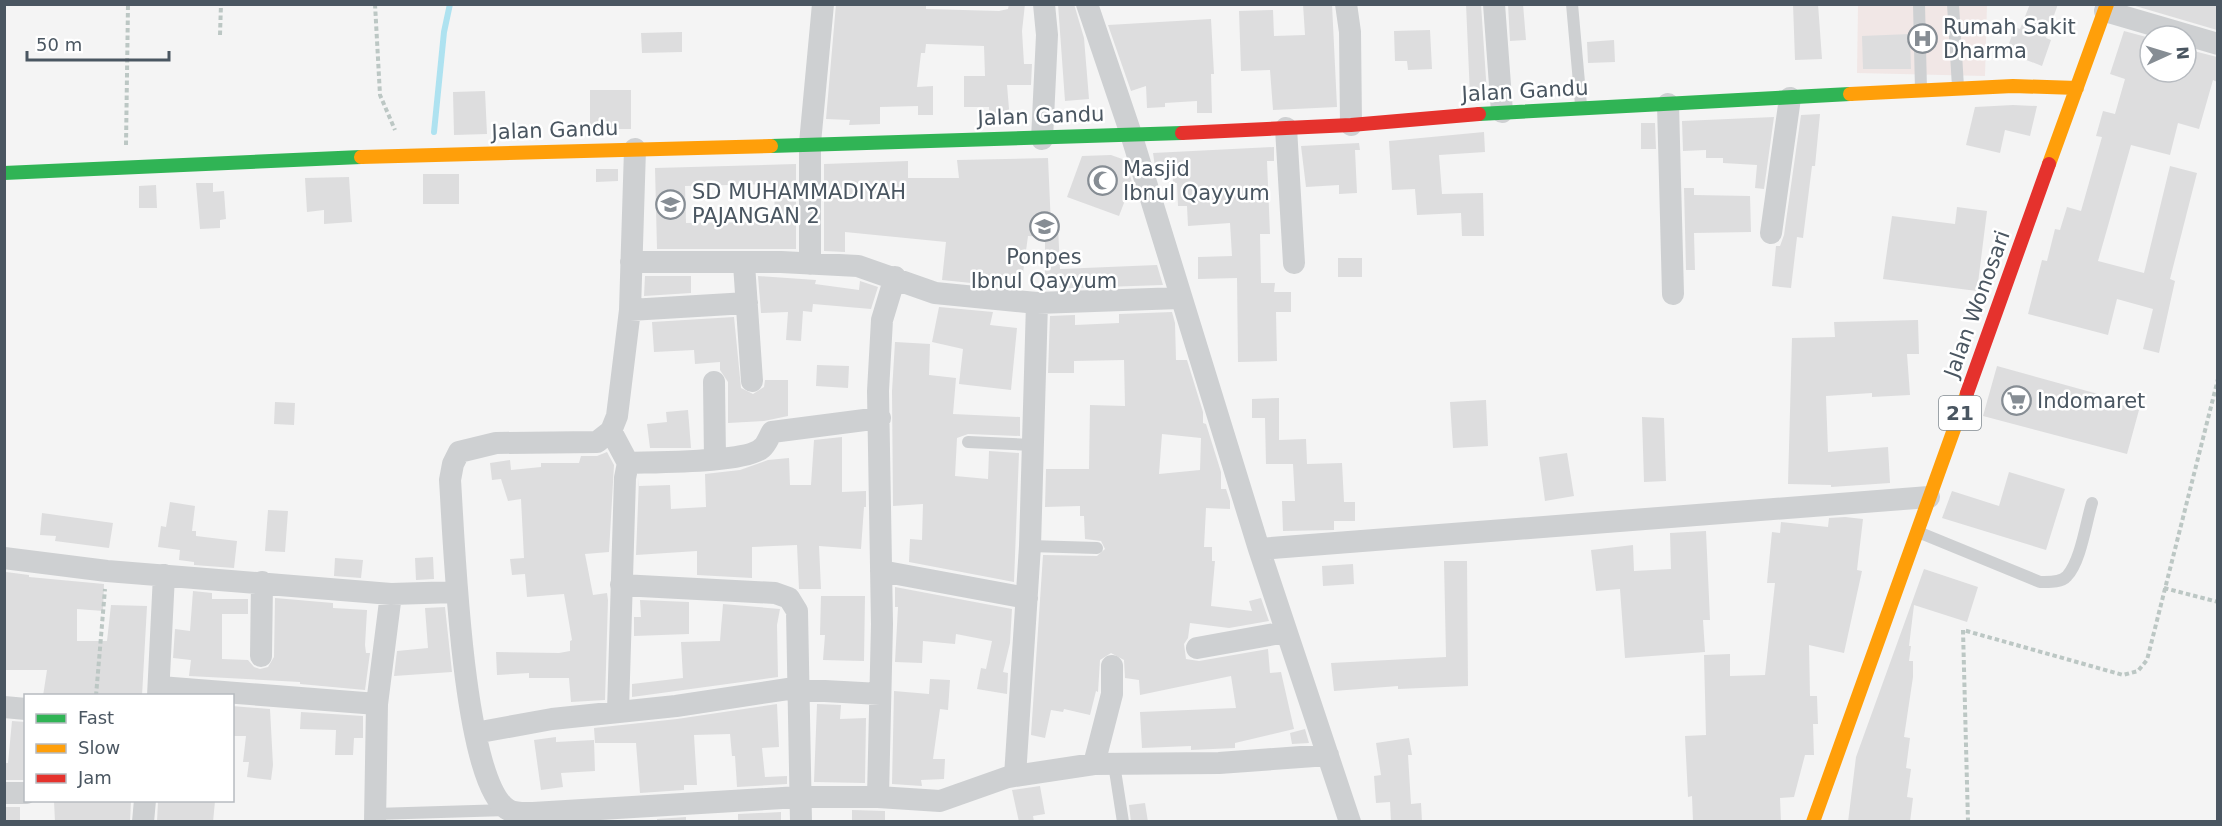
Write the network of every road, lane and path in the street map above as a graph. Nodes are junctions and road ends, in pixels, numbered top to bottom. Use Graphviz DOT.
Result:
graph roads {
  1 [pos="128,4"];
  2 [pos="221,4"];
  3 [pos="375,4"];
  4 [pos="822,4"];
  5 [pos="1044,4"];
  6 [pos="1087,4"];
  7 [pos="1346,4"];
  8 [pos="1494,4"];
  9 [pos="1572,4"];
  10 [pos="1918,4"];
  11 [pos="1953,4"];
  12 [pos="2106,8"];
  13 [pos="220,35"];
  14 [pos="2217,44"];
  15 [pos="2077,88"];
  16 [pos="1958,89"];
  17 [pos="1921,91"];
  18 [pos="1791,98"];
  19 [pos="1668,104"];
  20 [pos="1582,110"];
  21 [pos="1502,112"];
  22 [pos="1351,125"];
  23 [pos="1286,128"];
  24 [pos="1131,134"];
  25 [pos="1042,139"];
  26 [pos="810,143"];
  27 [pos="635,149"];
  28 [pos="413,155"];
  29 [pos="126,168"];
  30 [pos="4,173"];
  31 [pos="1771,233"];
  32 [pos="632,262"];
  33 [pos="1294,263"];
  34 [pos="744,264"];
  35 [pos="810,264"];
  36 [pos="895,277"];
  37 [pos="1673,294"];
  38 [pos="1180,298"];
  39 [pos="747,303"];
  40 [pos="1037,303"];
  41 [pos="630,310"];
  42 [pos="2217,379"];
  43 [pos="752,381"];
  44 [pos="714,382"];
  45 [pos="880,418"];
  46 [pos="611,431"];
  47 [pos="968,442"];
  48 [pos="1032,445"];
  49 [pos="715,459"];
  50 [pos="628,463"];
  51 [pos="1929,497"];
  52 [pos="2092,502"];
  53 [pos="1917,531"];
  54 [pos="1030,546"];
  55 [pos="1097,548"];
  56 [pos="1258,549"];
  57 [pos="4,558"];
  58 [pos="107,571"];
  59 [pos="881,571"];
  60 [pos="164,575"];
  61 [pos="262,582"];
  62 [pos="621,585"];
  63 [pos="2164,588"];
  64 [pos="457,591"];
  65 [pos="391,594"];
  66 [pos="1028,597"];
  67 [pos="2217,602"];
  68 [pos="1286,632"];
  69 [pos="1197,648"];
  70 [pos="261,656"];
  71 [pos="1112,666"];
  72 [pos="796,690"];
  73 [pos="159,691"];
  74 [pos="96,694"];
  75 [pos="209,694"];
  76 [pos="880,694"];
  77 [pos="234,695"];
  78 [pos="377,704"];
  79 [pos="4,707"];
  80 [pos="24,709"];
  81 [pos="618,711"];
  82 [pos="475,733"];
  83 [pos="1328,755"];
  84 [pos="1104,764"];
  85 [pos="1015,776"];
  86 [pos="4,793"];
  87 [pos="24,793"];
  88 [pos="878,796"];
  89 [pos="799,797"];
  90 [pos="145,802"];
  91 [pos="507,810"];
  92 [pos="697,813"];
  93 [pos="375,818"];
  94 [pos="143,822"];
  95 [pos="801,822"];
  96 [pos="1123,822"];
  97 [pos="1350,822"];
  98 [pos="1813,822"];
  99 [pos="1968,822"];
  1 -- 29 [label="path"];
  2 -- 13 [label="path"];
  3 -- 28 [label="path"];
  4 -- 26 [label="street"];
  5 -- 25 [label="street"];
  6 -- 24 [label="street"];
  7 -- 22 [label="street"];
  8 -- 21 [label="street"];
  9 -- 20 [label="lane"];
  10 -- 17 [label="lane"];
  11 -- 16 [label="lane"];
  12 -- 14 [label="street"];
  12 -- 15 [label="main road, Jalan Wonosari / 21"];
  15 -- 16 [label="main road, Jalan Gandu"];
  15 -- 51 [label="main road, Jalan Wonosari / 21"];
  16 -- 17 [label="main road, Jalan Gandu"];
  17 -- 18 [label="main road, Jalan Gandu"];
  18 -- 19 [label="main road, Jalan Gandu"];
  18 -- 31 [label="street"];
  19 -- 20 [label="main road, Jalan Gandu"];
  19 -- 37 [label="street"];
  20 -- 21 [label="main road, Jalan Gandu"];
  21 -- 22 [label="main road, Jalan Gandu"];
  22 -- 23 [label="main road, Jalan Gandu"];
  23 -- 24 [label="main road, Jalan Gandu"];
  23 -- 33 [label="street"];
  24 -- 25 [label="main road, Jalan Gandu"];
  24 -- 38 [label="street"];
  25 -- 26 [label="main road, Jalan Gandu"];
  26 -- 27 [label="main road, Jalan Gandu"];
  26 -- 35 [label="street"];
  27 -- 28 [label="main road, Jalan Gandu"];
  27 -- 32 [label="street"];
  28 -- 29 [label="main road, Jalan Gandu"];
  29 -- 30 [label="main road, Jalan Gandu"];
  32 -- 34 [label="street"];
  32 -- 41 [label="street"];
  34 -- 35 [label="street"];
  34 -- 39 [label="street"];
  35 -- 36 [label="street"];
  36 -- 40 [label="street"];
  36 -- 45 [label="street"];
  38 -- 40 [label="street"];
  38 -- 56 [label="street"];
  39 -- 41 [label="street"];
  39 -- 43 [label="street"];
  40 -- 48 [label="street"];
  41 -- 46 [label="street"];
  42 -- 63 [label="path"];
  44 -- 49 [label="street"];
  45 -- 49 [label="street"];
  45 -- 59 [label="street"];
  46 -- 50 [label="street"];
  46 -- 64 [label="street"];
  47 -- 48 [label="lane"];
  48 -- 54 [label="street"];
  49 -- 50 [label="street"];
  50 -- 62 [label="street"];
  51 -- 53 [label="main road, Jalan Wonosari / 21"];
  51 -- 56 [label="street"];
  52 -- 53 [label="lane"];
  53 -- 98 [label="main road, Jalan Wonosari / 21"];
  54 -- 55 [label="lane"];
  54 -- 66 [label="street"];
  56 -- 68 [label="street"];
  57 -- 58 [label="street"];
  58 -- 60 [label="street"];
  58 -- 74 [label="path"];
  59 -- 66 [label="street"];
  59 -- 76 [label="street"];
  60 -- 61 [label="street"];
  60 -- 73 [label="street"];
  61 -- 65 [label="street"];
  61 -- 70 [label="street"];
  62 -- 72 [label="street"];
  62 -- 81 [label="street"];
  63 -- 67 [label="path"];
  63 -- 99 [label="path"];
  64 -- 65 [label="street"];
  64 -- 82 [label="street"];
  65 -- 78 [label="street"];
  66 -- 85 [label="street"];
  68 -- 69 [label="street"];
  68 -- 83 [label="street"];
  71 -- 84 [label="street"];
  72 -- 76 [label="street"];
  72 -- 81 [label="street"];
  72 -- 89 [label="street"];
  73 -- 75 [label="street"];
  76 -- 88 [label="street"];
  77 -- 78 [label="street"];
  78 -- 93 [label="street"];
  79 -- 80 [label="street"];
  81 -- 82 [label="street"];
  82 -- 91 [label="street"];
  83 -- 84 [label="street"];
  83 -- 97 [label="street"];
  84 -- 85 [label="street"];
  84 -- 96 [label="lane"];
  85 -- 88 [label="street"];
  86 -- 87 [label="street"];
  88 -- 89 [label="street"];
  89 -- 92 [label="street"];
  89 -- 95 [label="street"];
  90 -- 94 [label="street"];
  91 -- 92 [label="street"];
  91 -- 93 [label="lane"];
}
